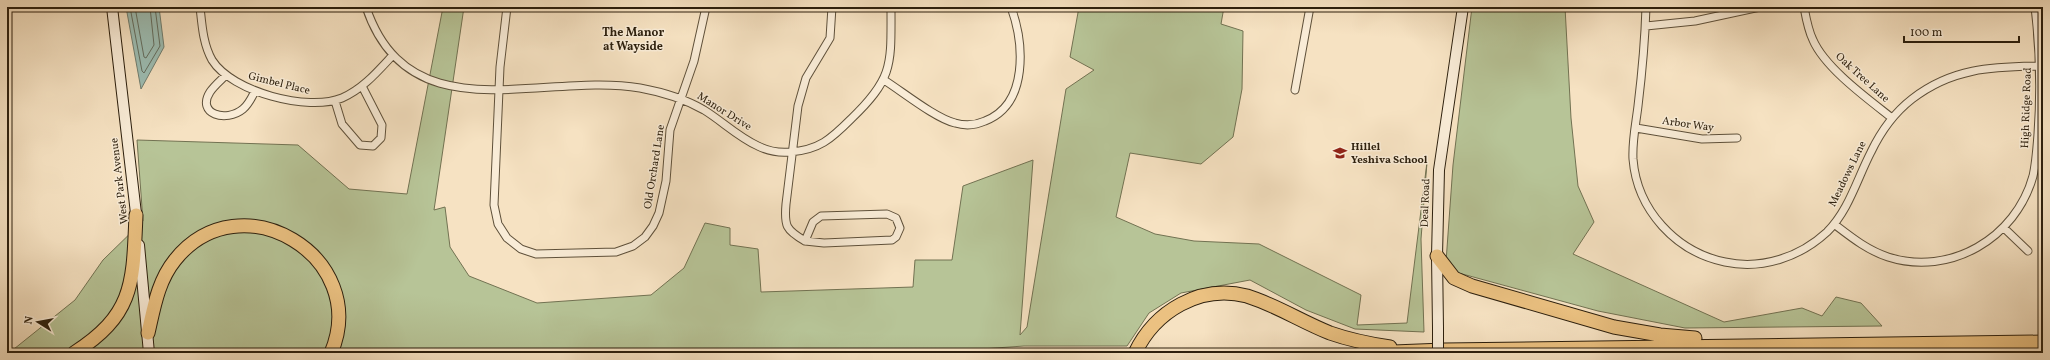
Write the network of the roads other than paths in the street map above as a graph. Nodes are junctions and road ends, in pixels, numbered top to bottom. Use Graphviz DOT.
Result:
graph roads {
  1 [pos="112,7"];
  2 [pos="200,7"];
  3 [pos="366,7"];
  4 [pos="507,7"];
  5 [pos="706,7"];
  6 [pos="832,7"];
  7 [pos="891,7"];
  8 [pos="1011,7"];
  9 [pos="1310,7"];
  10 [pos="1463,7"];
  11 [pos="1646,7"];
  12 [pos="1760,7"];
  13 [pos="1804,7"];
  14 [pos="2035,7"];
  15 [pos="1646,26"];
  16 [pos="393,55"];
  17 [pos="2039,66"];
  18 [pos="225,76"];
  19 [pos="884,80"];
  20 [pos="362,86"];
  21 [pos="499,90"];
  22 [pos="1295,90"];
  23 [pos="256,91"];
  24 [pos="680,99"];
  25 [pos="334,101"];
  26 [pos="1892,118"];
  27 [pos="1636,128"];
  28 [pos="1737,138"];
  29 [pos="792,152"];
  30 [pos="136,215"];
  31 [pos="1834,224"];
  32 [pos="2004,228"];
  33 [pos="805,241"];
  34 [pos="2028,251"];
  35 [pos="1437,256"];
  36 [pos="148,333"];
  37 [pos="2043,342"];
  38 [pos="1734,345"];
  39 [pos="1415,350"];
  40 [pos="74,353"];
  41 [pos="149,353"];
  42 [pos="331,353"];
  43 [pos="1135,353"];
  44 [pos="1368,353"];
  45 [pos="1438,353"];
  1 -- 30 [label="street, West Park Avenue"];
  2 -- 18 [label="street, Gimbel Place"];
  3 -- 16 [label="street, Manor Drive"];
  4 -- 21 [label="street, Old Orchard Lane"];
  5 -- 24 [label="street, Old Orchard Lane"];
  6 -- 29 [label="street"];
  7 -- 19 [label="street, Manor Drive"];
  8 -- 19 [label="street"];
  9 -- 22 [label="street"];
  10 -- 35 [label="street, Deal Road"];
  11 -- 15 [label="street, Meadows Lane"];
  12 -- 15 [label="street"];
  13 -- 26 [label="street, Oak Tree Lane"];
  14 -- 17 [label="street, High Ridge Road"];
  15 -- 27 [label="street, Meadows Lane"];
  16 -- 20 [label="street, Gimbel Place"];
  16 -- 21 [label="street, Manor Drive"];
  17 -- 26 [label="street, Meadows Lane"];
  17 -- 32 [label="street, High Ridge Road"];
  18 -- 23 [label="street, Gimbel Place"];
  18 -- 23 [label="street"];
  19 -- 29 [label="street, Manor Drive"];
  20 -- 25 [label="street, Gimbel Place"];
  20 -- 25 [label="street"];
  21 -- 24 [label="street, Manor Drive"];
  21 -- 24 [label="street, Old Orchard Lane"];
  23 -- 25 [label="street, Gimbel Place"];
  24 -- 29 [label="street, Manor Drive"];
  26 -- 31 [label="street, Meadows Lane"];
  27 -- 28 [label="street, Arbor Way"];
  27 -- 31 [label="street, Meadows Lane"];
  29 -- 33 [label="street"];
  30 -- 36 [label="street, West Park Avenue"];
  30 -- 40 [label="highway"];
  31 -- 32 [label="street, High Ridge Road"];
  32 -- 34 [label="street"];
  33 -- 33 [label="street"];
  35 -- 38 [label="highway"];
  35 -- 45 [label="street, Deal Road, bridge"];
  36 -- 41 [label="street, West Park Avenue"];
  36 -- 42 [label="highway"];
  37 -- 38 [label="highway"];
  38 -- 39 [label="highway"];
  39 -- 43 [label="highway"];
  39 -- 44 [label="highway"];
}
